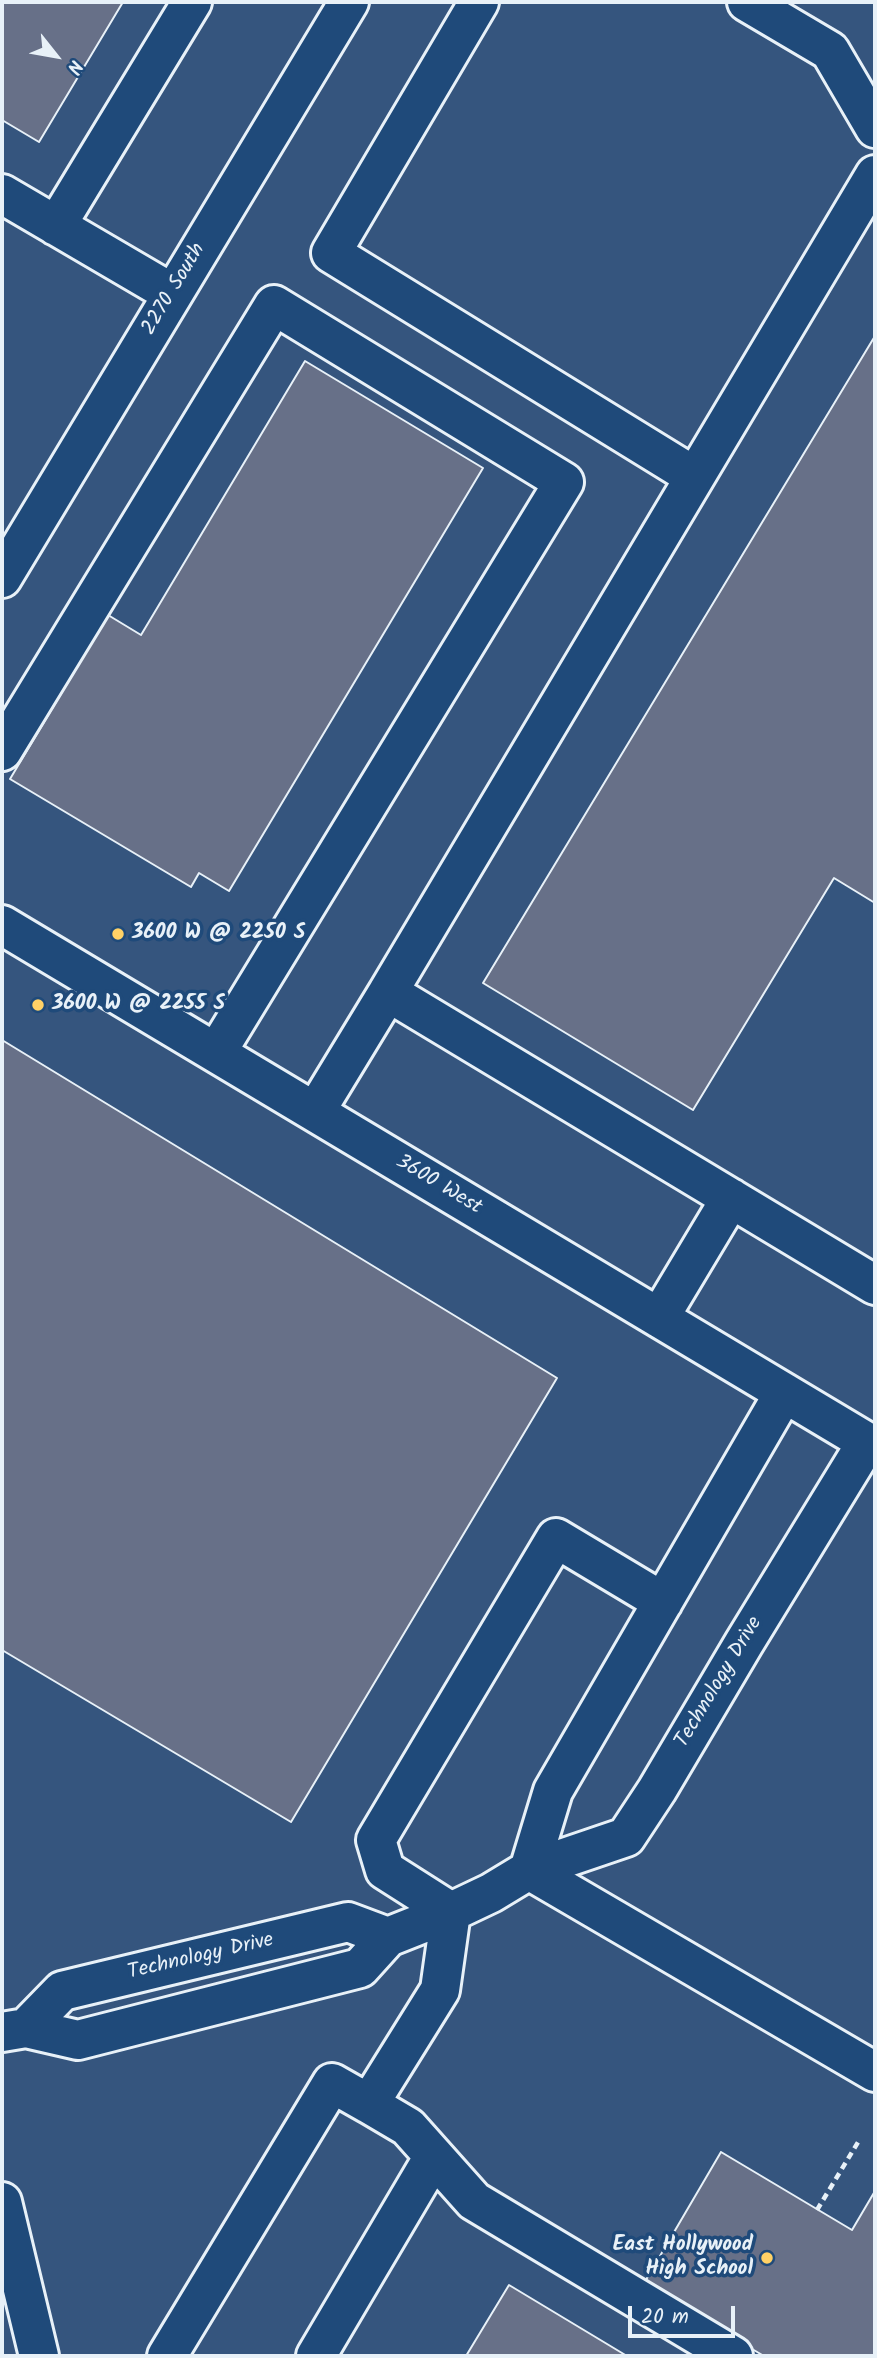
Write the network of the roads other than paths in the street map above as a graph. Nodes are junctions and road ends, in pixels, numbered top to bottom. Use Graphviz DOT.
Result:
graph roads {
  1 [pos="192,2"];
  2 [pos="349,2"];
  3 [pos="479,2"];
  4 [pos="747,2"];
  5 [pos="875,128"];
  6 [pos="875,175"];
  7 [pos="2,194"];
  8 [pos="56,226"];
  9 [pos="173,294"];
  10 [pos="695,477"];
  11 [pos="2,578"];
  12 [pos="2,751"];
  13 [pos="2,925"];
  14 [pos="388,992"];
  15 [pos="216,1053"];
  16 [pos="315,1112"];
  17 [pos="731,1198"];
  18 [pos="875,1285"];
  19 [pos="659,1318"];
  20 [pos="784,1392"];
  21 [pos="871,1444"];
  22 [pos="663,1602"];
  23 [pos="529,1870"];
  24 [pos="451,1912"];
  25 [pos="388,1937"];
  26 [pos="14,2030"];
  27 [pos="875,2072"];
  28 [pos="369,2105"];
  29 [pos="433,2158"];
  30 [pos="2,2202"];
  31 [pos="39,2356"];
  32 [pos="167,2356"];
  33 [pos="316,2356"];
  34 [pos="733,2356"];
  1 -- 8 [label="street"];
  2 -- 9 [label="street, 2270 South"];
  3 -- 10 [label="street"];
  4 -- 5 [label="street"];
  6 -- 10 [label="street"];
  7 -- 8 [label="street"];
  8 -- 9 [label="street"];
  9 -- 11 [label="street, 2270 South"];
  10 -- 14 [label="street"];
  12 -- 15 [label="street"];
  13 -- 15 [label="street, 3600 West"];
  14 -- 16 [label="street"];
  14 -- 17 [label="street"];
  15 -- 16 [label="street, 3600 West"];
  16 -- 19 [label="street, 3600 West"];
  17 -- 18 [label="street"];
  17 -- 19 [label="street"];
  19 -- 20 [label="street, 3600 West"];
  20 -- 21 [label="street, 3600 West"];
  20 -- 22 [label="street"];
  21 -- 23 [label="street, Technology Drive"];
  22 -- 23 [label="street"];
  22 -- 24 [label="street"];
  23 -- 24 [label="street, Technology Drive"];
  23 -- 27 [label="street"];
  24 -- 25 [label="street, Technology Drive"];
  24 -- 28 [label="street"];
  25 -- 26 [label="street, Technology Drive"];
  25 -- 26 [label="street, Technology Drive"];
  28 -- 29 [label="street"];
  28 -- 32 [label="street"];
  29 -- 33 [label="street"];
  29 -- 34 [label="street"];
  30 -- 31 [label="street"];
}
